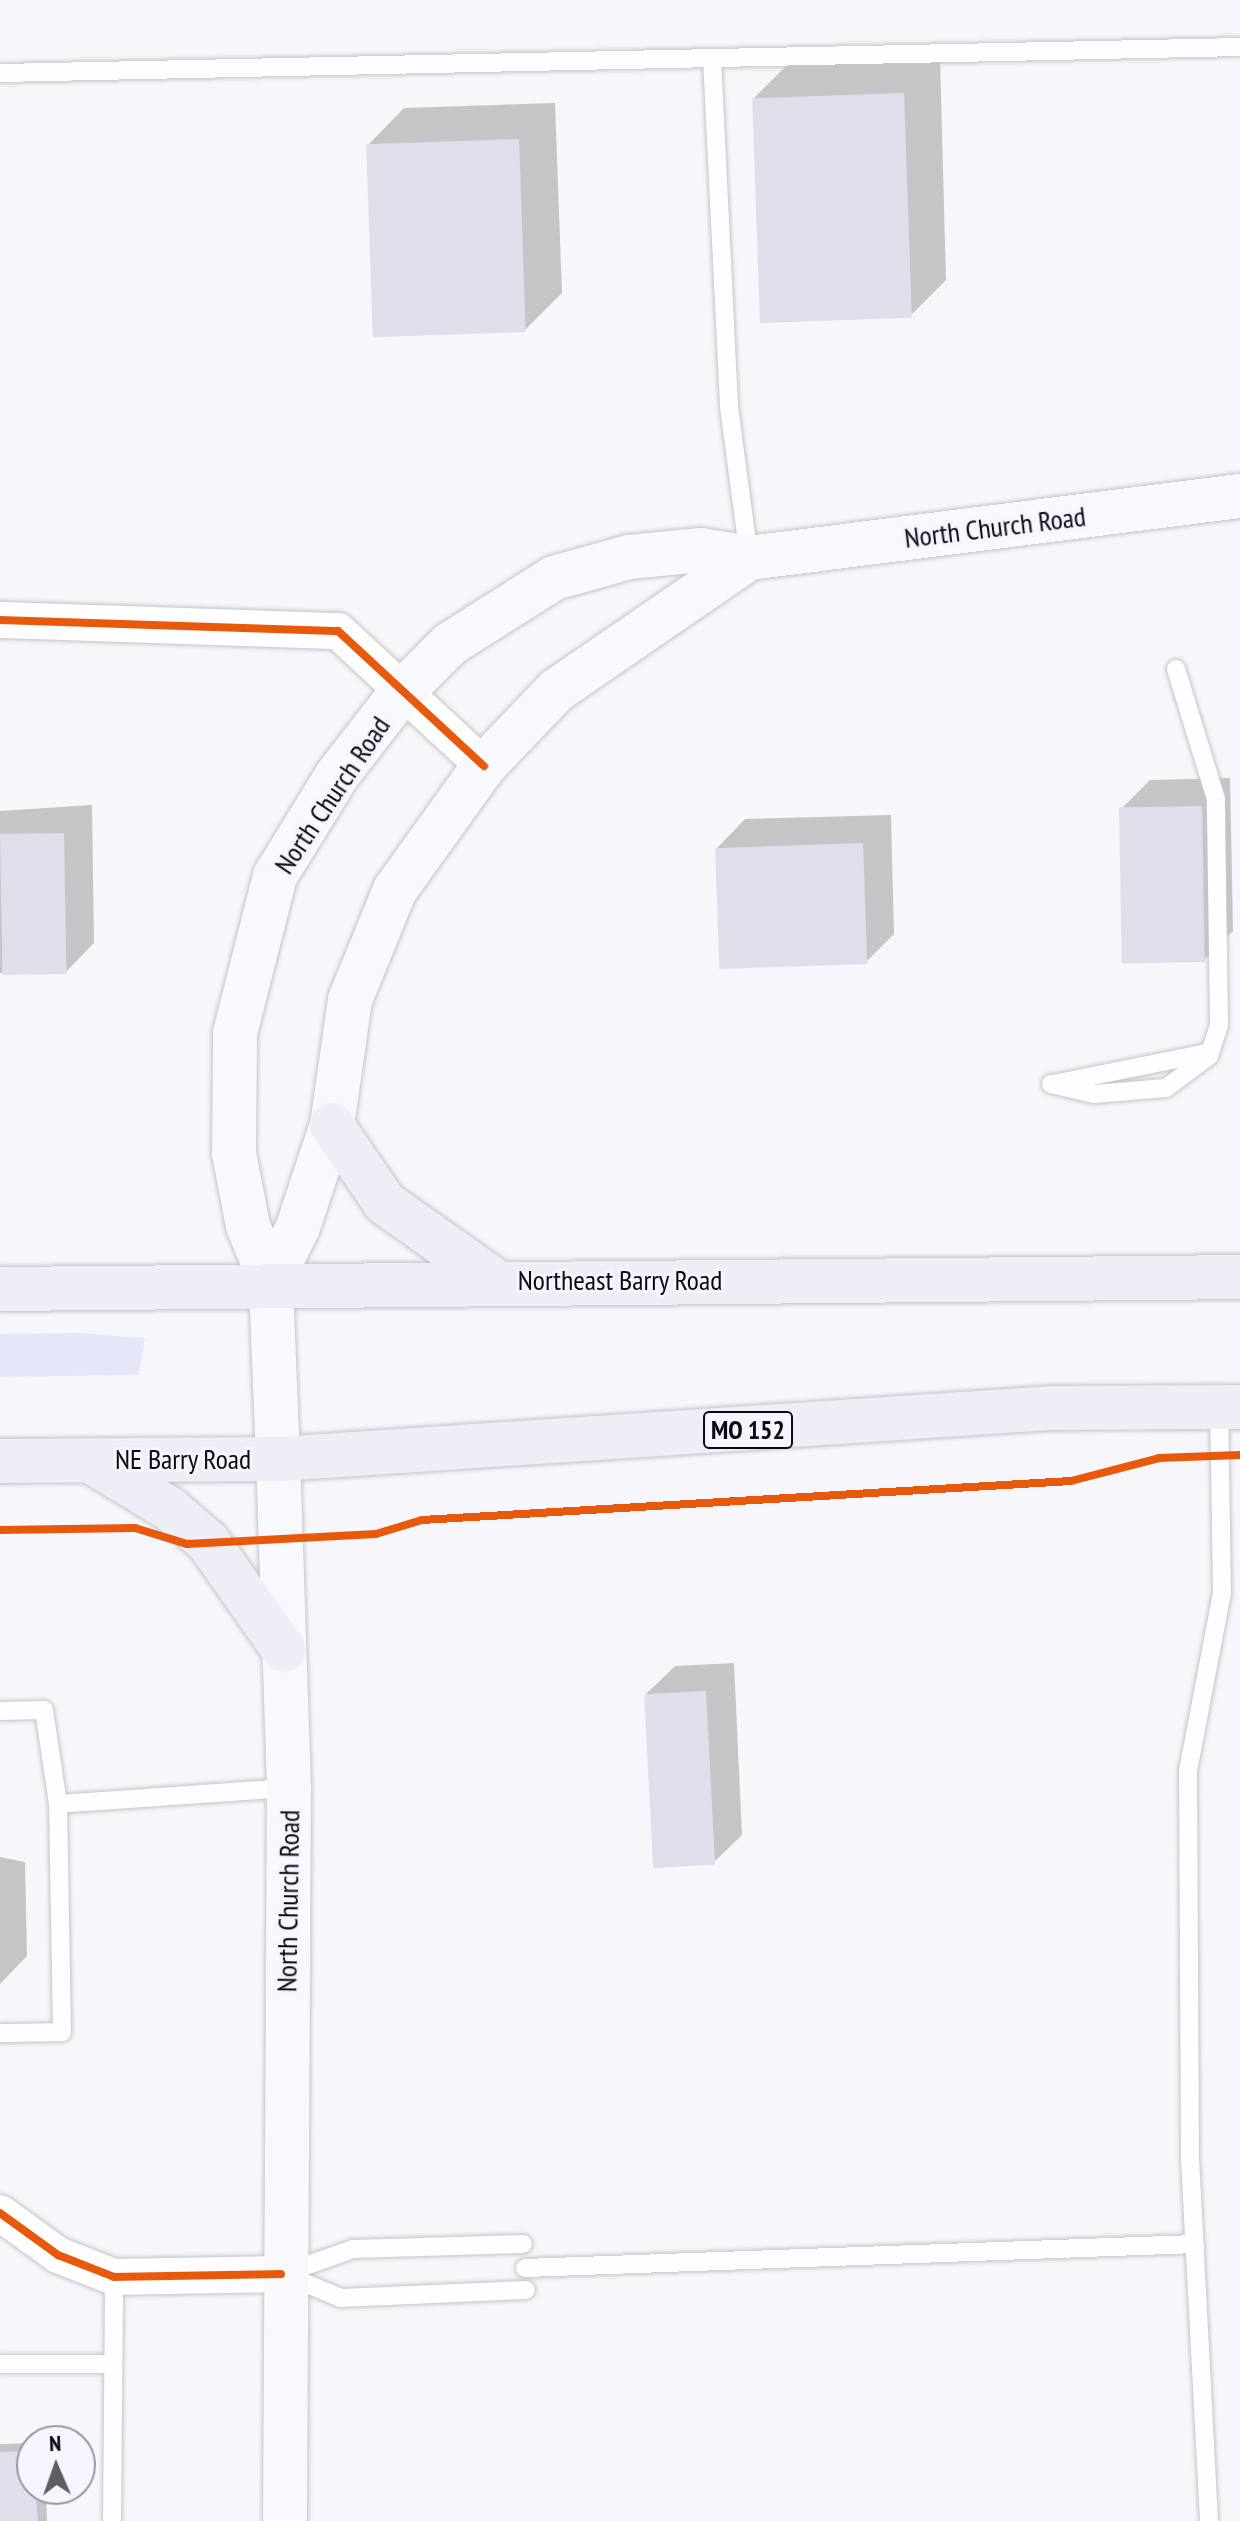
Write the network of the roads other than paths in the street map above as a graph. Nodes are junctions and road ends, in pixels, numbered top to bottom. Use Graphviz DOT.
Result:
graph roads {
  1 [pos="1240,47"];
  2 [pos="712,58"];
  3 [pos="0,73"];
  4 [pos="1240,496"];
  5 [pos="749,558"];
  6 [pos="0,620"];
  7 [pos="1176,669"];
  8 [pos="400,694"];
  9 [pos="484,766"];
  10 [pos="1051,1084"];
  11 [pos="332,1125"];
  12 [pos="1240,1277"];
  13 [pos="271,1281"];
  14 [pos="495,1281"];
  15 [pos="0,1289"];
  16 [pos="1230,1408"];
  17 [pos="278,1459"];
  18 [pos="89,1460"];
  19 [pos="0,1461"];
  20 [pos="284,1650"];
  21 [pos="0,1711"];
  22 [pos="289,1788"];
  23 [pos="58,1804"];
  24 [pos="0,2033"];
  25 [pos="0,2213"];
  26 [pos="523,2244"];
  27 [pos="1195,2244"];
  28 [pos="525,2268"];
  29 [pos="281,2274"];
  30 [pos="114,2277"];
  31 [pos="526,2290"];
  32 [pos="3,2360"];
  33 [pos="113,2364"];
  34 [pos="112,2521"];
  35 [pos="285,2521"];
  36 [pos="1209,2521"];
  1 -- 2 [label="lane"];
  2 -- 3 [label="lane"];
  2 -- 5 [label="lane"];
  4 -- 5 [label="main road, North Church Road"];
  5 -- 8 [label="main road, North Church Road"];
  5 -- 9 [label="main road, North Church Road"];
  6 -- 8 [label="street"];
  7 -- 10 [label="lane"];
  8 -- 9 [label="street"];
  8 -- 13 [label="main road, North Church Road"];
  9 -- 11 [label="main road, North Church Road"];
  11 -- 13 [label="main road, North Church Road"];
  11 -- 14 [label="highway"];
  12 -- 14 [label="highway, Northeast Barry Road"];
  13 -- 14 [label="highway, Northeast Barry Road"];
  13 -- 15 [label="highway, Northeast Barry Road"];
  13 -- 17 [label="main road, North Church Road"];
  16 -- 17 [label="highway, MO 152"];
  16 -- 27 [label="lane"];
  17 -- 18 [label="highway, NE Barry Road / MO 152"];
  17 -- 20 [label="main road, North Church Road"];
  18 -- 19 [label="highway, MO 152"];
  18 -- 20 [label="highway"];
  20 -- 22 [label="main road, North Church Road"];
  21 -- 23 [label="lane"];
  22 -- 23 [label="lane"];
  22 -- 29 [label="main road, North Church Road"];
  23 -- 24 [label="lane"];
  25 -- 30 [label="street"];
  26 -- 29 [label="lane"];
  27 -- 28 [label="lane"];
  27 -- 36 [label="lane"];
  29 -- 30 [label="street"];
  29 -- 31 [label="lane"];
  29 -- 35 [label="main road, North Church Road"];
  30 -- 33 [label="lane"];
  32 -- 33 [label="lane"];
  33 -- 34 [label="lane"];
}
